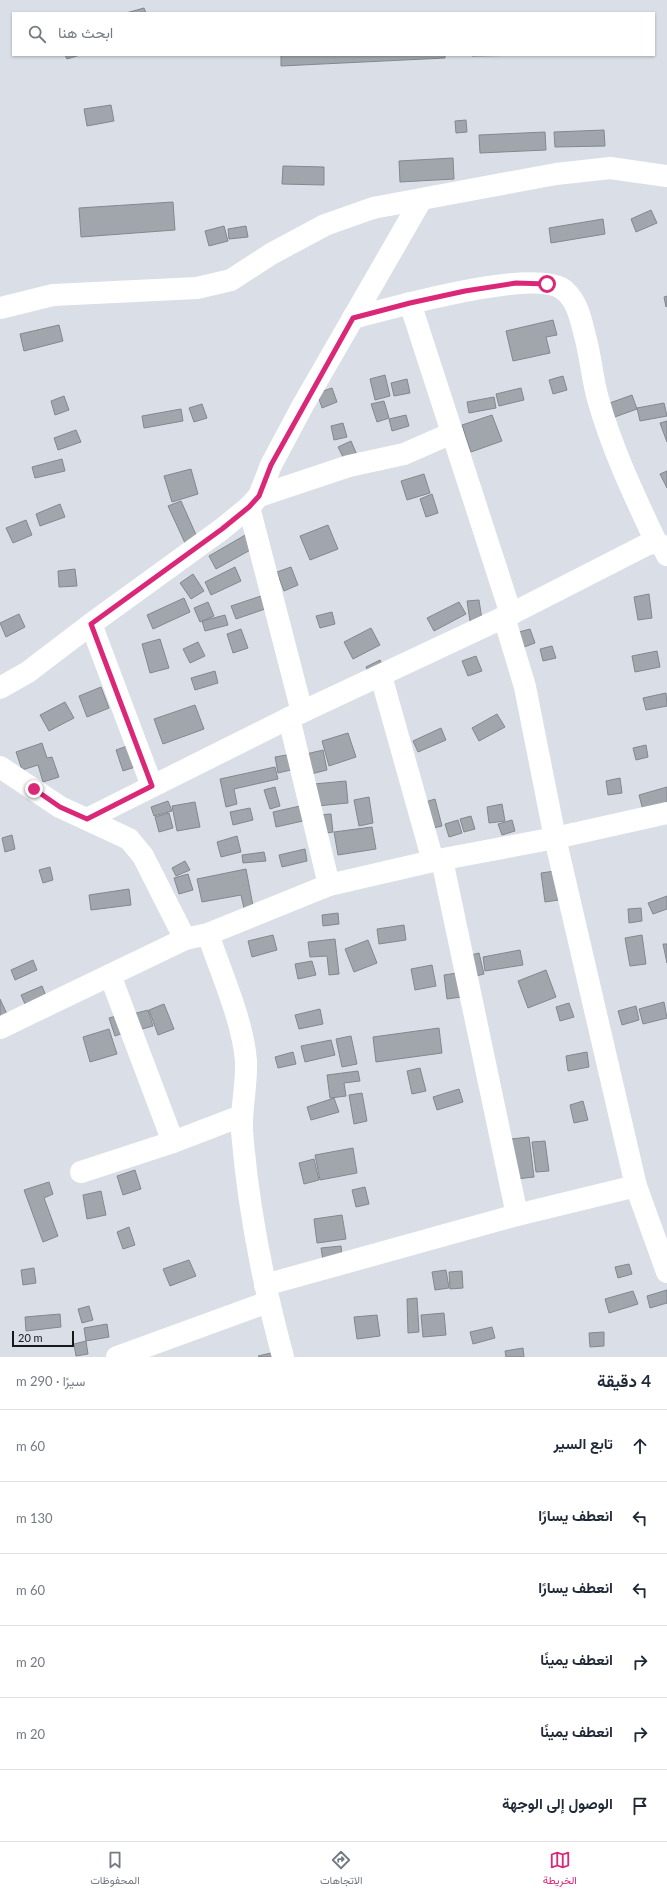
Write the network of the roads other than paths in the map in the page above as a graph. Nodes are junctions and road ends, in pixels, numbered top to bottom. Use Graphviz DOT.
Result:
graph roads {
  1 [pos="667,176"];
  2 [pos="421,200"];
  3 [pos="410,303"];
  4 [pos="0,308"];
  5 [pos="353,318"];
  6 [pos="452,433"];
  7 [pos="254,502"];
  8 [pos="661,548"];
  9 [pos="507,616"];
  10 [pos="91,624"];
  11 [pos="381,676"];
  12 [pos="0,688"];
  13 [pos="295,715"];
  14 [pos="0,767"];
  15 [pos="152,786"];
  16 [pos="667,813"];
  17 [pos="87,819"];
  18 [pos="555,838"];
  19 [pos="437,861"];
  20 [pos="329,885"];
  21 [pos="208,934"];
  22 [pos="185,939"];
  23 [pos="110,976"];
  24 [pos="0,1028"];
  25 [pos="241,1116"];
  26 [pos="172,1142"];
  27 [pos="81,1172"];
  28 [pos="636,1186"];
  29 [pos="516,1215"];
  30 [pos="667,1272"];
  31 [pos="267,1294"];
  32 [pos="117,1357"];
  33 [pos="283,1357"];
  1 -- 2 [label="street"];
  2 -- 4 [label="street"];
  2 -- 5 [label="street"];
  3 -- 5 [label="street"];
  3 -- 6 [label="street"];
  3 -- 8 [label="street"];
  5 -- 7 [label="street"];
  6 -- 7 [label="street"];
  6 -- 9 [label="street"];
  7 -- 10 [label="street"];
  7 -- 13 [label="street"];
  8 -- 9 [label="street"];
  9 -- 11 [label="street"];
  9 -- 18 [label="street"];
  10 -- 12 [label="street"];
  10 -- 15 [label="street"];
  11 -- 13 [label="street"];
  11 -- 19 [label="street"];
  13 -- 15 [label="street"];
  13 -- 20 [label="street"];
  14 -- 17 [label="street"];
  15 -- 17 [label="street"];
  16 -- 18 [label="street"];
  17 -- 22 [label="street"];
  18 -- 19 [label="street"];
  18 -- 28 [label="street"];
  19 -- 20 [label="street"];
  19 -- 29 [label="street"];
  20 -- 21 [label="street"];
  21 -- 22 [label="street"];
  21 -- 25 [label="street"];
  22 -- 23 [label="street"];
  23 -- 24 [label="street"];
  23 -- 26 [label="street"];
  25 -- 26 [label="street"];
  25 -- 31 [label="street"];
  26 -- 27 [label="street"];
  28 -- 29 [label="street"];
  28 -- 30 [label="street"];
  29 -- 31 [label="street"];
  31 -- 32 [label="street"];
  31 -- 33 [label="street"];
}
